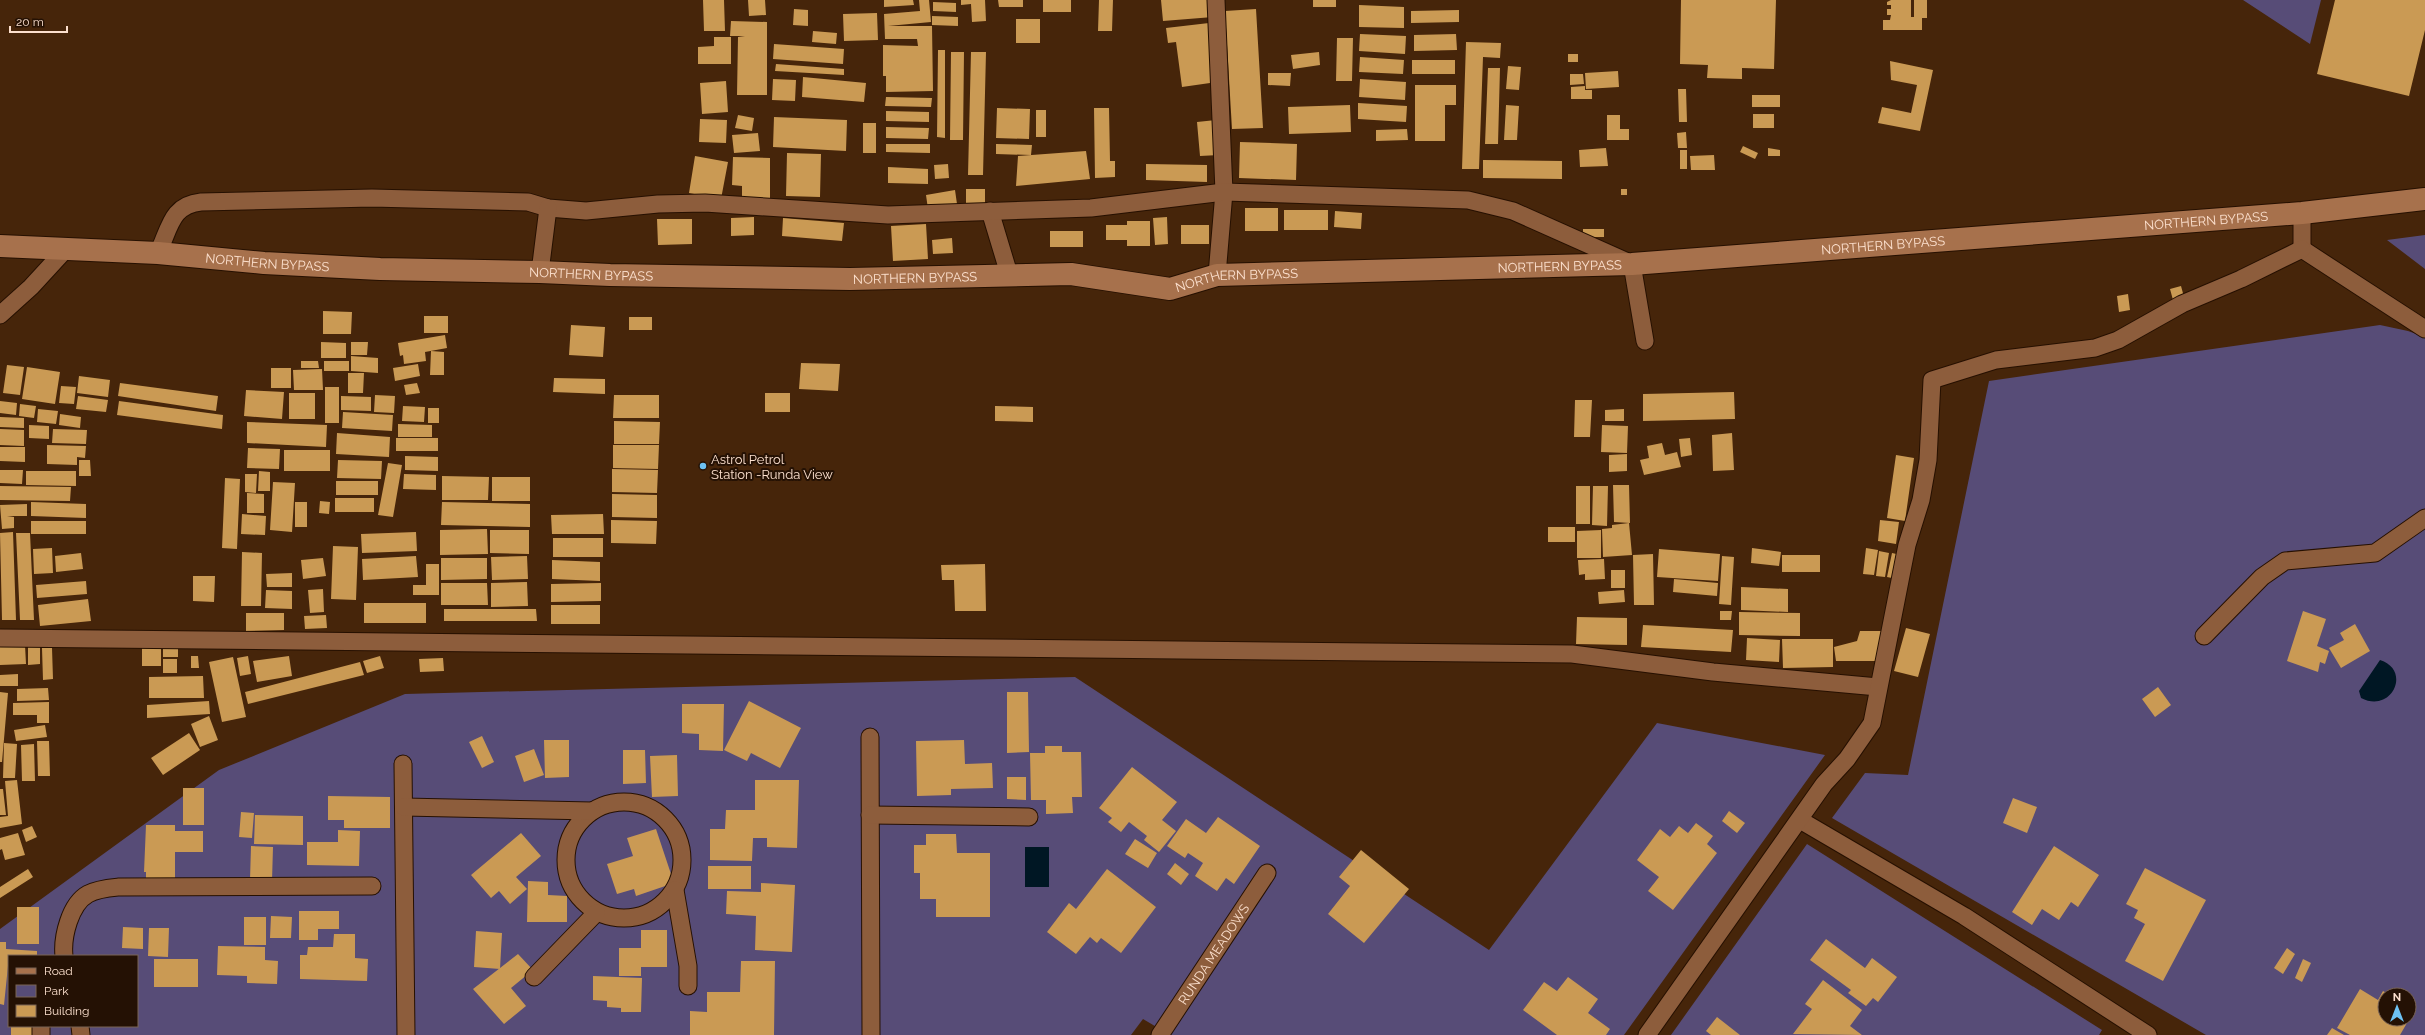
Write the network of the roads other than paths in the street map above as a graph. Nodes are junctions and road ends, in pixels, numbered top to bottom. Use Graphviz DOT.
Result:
graph roads {
  1 [pos="1216,0"];
  2 [pos="1224,192"];
  3 [pos="2425,199"];
  4 [pos="548,208"];
  5 [pos="990,211"];
  6 [pos="2302,213"];
  7 [pos="0,246"];
  8 [pos="2302,249"];
  9 [pos="65,250"];
  10 [pos="158,253"];
  11 [pos="1632,264"];
  12 [pos="540,272"];
  13 [pos="1009,274"];
  14 [pos="1217,275"];
  15 [pos="0,315"];
  16 [pos="2425,329"];
  17 [pos="1645,341"];
  18 [pos="2425,518"];
  19 [pos="2204,636"];
  20 [pos="0,638"];
  21 [pos="1878,687"];
  22 [pos="870,737"];
  23 [pos="403,764"];
  24 [pos="404,807"];
  25 [pos="592,811"];
  26 [pos="870,815"];
  27 [pos="1029,817"];
  28 [pos="1800,820"];
  29 [pos="1267,873"];
  30 [pos="372,886"];
  31 [pos="675,890"];
  32 [pos="596,913"];
  33 [pos="63,955"];
  34 [pos="534,977"];
  35 [pos="688,986"];
  36 [pos="2140,1033"];
  37 [pos="406,1035"];
  38 [pos="872,1035"];
  39 [pos="1160,1035"];
  40 [pos="1647,1035"];
  1 -- 2 [label="street"];
  2 -- 5 [label="street"];
  2 -- 11 [label="street"];
  2 -- 14 [label="street"];
  3 -- 6 [label="main road, NORTHERN BYPASS"];
  4 -- 5 [label="street"];
  4 -- 10 [label="street"];
  4 -- 12 [label="street"];
  5 -- 13 [label="street"];
  6 -- 8 [label="street"];
  6 -- 11 [label="main road, NORTHERN BYPASS"];
  7 -- 9 [label="main road, NORTHERN BYPASS"];
  8 -- 16 [label="street"];
  8 -- 21 [label="street"];
  9 -- 10 [label="main road, NORTHERN BYPASS"];
  9 -- 15 [label="street"];
  10 -- 12 [label="main road, NORTHERN BYPASS"];
  11 -- 14 [label="main road, NORTHERN BYPASS"];
  11 -- 17 [label="street"];
  12 -- 13 [label="main road, NORTHERN BYPASS"];
  13 -- 14 [label="main road, NORTHERN BYPASS"];
  18 -- 19 [label="street"];
  20 -- 21 [label="street"];
  21 -- 28 [label="street"];
  22 -- 26 [label="street"];
  23 -- 24 [label="street"];
  24 -- 25 [label="street"];
  24 -- 37 [label="street"];
  25 -- 31 [label="street"];
  25 -- 32 [label="street"];
  26 -- 27 [label="street"];
  26 -- 38 [label="street"];
  28 -- 36 [label="street"];
  28 -- 40 [label="street"];
  29 -- 39 [label="street, RUNDA MEADOWS"];
  30 -- 33 [label="street"];
  31 -- 32 [label="street"];
  31 -- 35 [label="street"];
  32 -- 34 [label="street"];
}
